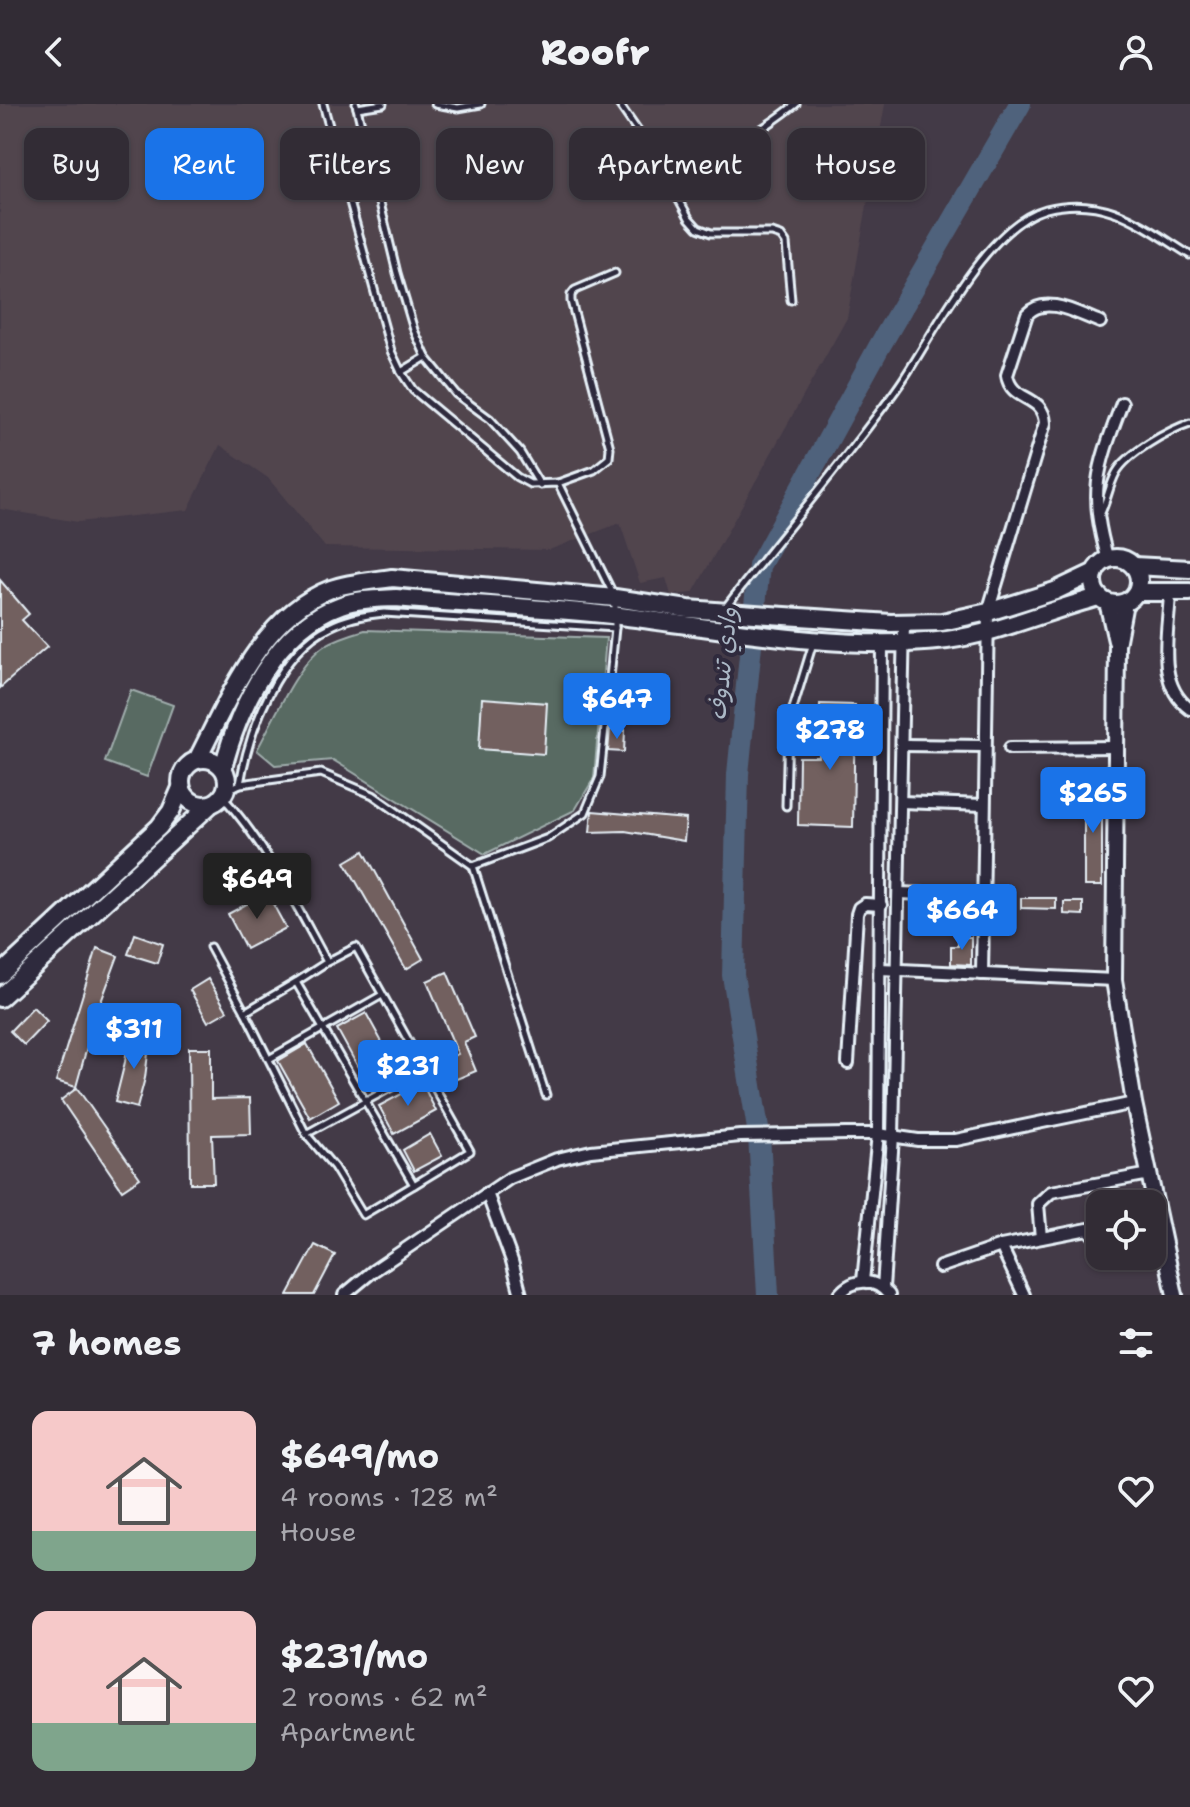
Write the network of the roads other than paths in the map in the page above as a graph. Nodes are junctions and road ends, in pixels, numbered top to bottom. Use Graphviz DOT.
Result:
graph roads {
  1 [pos="323,104"];
  2 [pos="383,104"];
  3 [pos="435,104"];
  4 [pos="481,104"];
  5 [pos="619,104"];
  6 [pos="796,104"];
  7 [pos="356,106"];
  8 [pos="330,128"];
  9 [pos="361,128"];
  10 [pos="636,128"];
  11 [pos="762,128"];
  12 [pos="350,200"];
  13 [pos="379,200"];
  14 [pos="679,200"];
  15 [pos="1190,255"];
  16 [pos="615,273"];
  17 [pos="791,300"];
  18 [pos="1100,322"];
  19 [pos="426,357"];
  20 [pos="401,372"];
  21 [pos="1122,403"];
  22 [pos="1190,423"];
  23 [pos="558,483"];
  24 [pos="541,486"];
  25 [pos="1097,519"];
  26 [pos="1108,560"];
  27 [pos="1134,566"];
  28 [pos="1190,569"];
  29 [pos="1095,572"];
  30 [pos="1170,592"];
  31 [pos="1190,592"];
  32 [pos="1131,597"];
  33 [pos="615,598"];
  34 [pos="1103,600"];
  35 [pos="722,612"];
  36 [pos="988,612"];
  37 [pos="616,622"];
  38 [pos="904,623"];
  39 [pos="987,634"];
  40 [pos="814,638"];
  41 [pos="882,643"];
  42 [pos="904,643"];
  43 [pos="1117,645"];
  44 [pos="1190,709"];
  45 [pos="903,745"];
  46 [pos="984,746"];
  47 [pos="1117,747"];
  48 [pos="1010,748"];
  49 [pos="197,760"];
  50 [pos="223,768"];
  51 [pos="181,788"];
  52 [pos="225,794"];
  53 [pos="901,802"];
  54 [pos="984,805"];
  55 [pos="786,806"];
  56 [pos="473,866"];
  57 [pos="899,893"];
  58 [pos="983,896"];
  59 [pos="881,905"];
  60 [pos="210,947"];
  61 [pos="327,962"];
  62 [pos="880,969"];
  63 [pos="897,969"];
  64 [pos="982,974"];
  65 [pos="0,975"];
  66 [pos="1114,980"];
  67 [pos="296,982"];
  68 [pos="382,995"];
  69 [pos="0,998"];
  70 [pos="245,1012"];
  71 [pos="323,1029"];
  72 [pos="269,1059"];
  73 [pos="848,1063"];
  74 [pos="423,1070"];
  75 [pos="546,1095"];
  76 [pos="365,1101"];
  77 [pos="1134,1103"];
  78 [pos="306,1134"];
  79 [pos="878,1134"];
  80 [pos="893,1136"];
  81 [pos="1150,1174"];
  82 [pos="414,1185"];
  83 [pos="1152,1190"];
  84 [pos="487,1193"];
  85 [pos="1086,1229"];
  86 [pos="1041,1238"];
  87 [pos="1001,1246"];
  88 [pos="1166,1266"];
  89 [pos="940,1267"];
  90 [pos="863,1281"];
  91 [pos="886,1291"];
  92 [pos="344,1295"];
  93 [pos="521,1295"];
  94 [pos="839,1295"];
  95 [pos="1024,1295"];
  96 [pos="1175,1295"];
  1 -- 8 [label="lane"];
  2 -- 7 [label="lane"];
  3 -- 4 [label="lane"];
  5 -- 10 [label="lane"];
  6 -- 11 [label="lane"];
  7 -- 9 [label="lane"];
  12 -- 20 [label="lane"];
  13 -- 19 [label="lane"];
  14 -- 17 [label="lane"];
  15 -- 35 [label="lane"];
  16 -- 23 [label="lane"];
  18 -- 36 [label="street"];
  19 -- 20 [label="lane"];
  19 -- 24 [label="lane"];
  20 -- 24 [label="lane"];
  21 -- 25 [label="street"];
  22 -- 25 [label="lane"];
  23 -- 24 [label="lane"];
  23 -- 33 [label="lane"];
  25 -- 26 [label="street"];
  26 -- 27 [label="main road"];
  26 -- 29 [label="main road"];
  27 -- 28 [label="main road"];
  27 -- 32 [label="main road"];
  29 -- 34 [label="main road"];
  29 -- 36 [label="main road"];
  30 -- 31 [label="main road"];
  30 -- 32 [label="main road"];
  30 -- 44 [label="street"];
  32 -- 34 [label="main road"];
  32 -- 43 [label="main road"];
  33 -- 35 [label="main road"];
  33 -- 37 [label="lane"];
  33 -- 49 [label="main road"];
  34 -- 39 [label="main road"];
  34 -- 43 [label="main road"];
  35 -- 38 [label="main road"];
  36 -- 38 [label="main road"];
  36 -- 39 [label="street"];
  37 -- 40 [label="main road"];
  37 -- 50 [label="main road"];
  37 -- 52 [label="lane"];
  37 -- 56 [label="lane"];
  38 -- 42 [label="street"];
  39 -- 42 [label="main road"];
  39 -- 46 [label="street"];
  40 -- 41 [label="main road"];
  40 -- 55 [label="lane"];
  41 -- 42 [label="main road"];
  41 -- 59 [label="street"];
  42 -- 45 [label="street"];
  43 -- 47 [label="main road"];
  45 -- 46 [label="street"];
  45 -- 53 [label="street"];
  46 -- 54 [label="street"];
  47 -- 48 [label="street"];
  47 -- 66 [label="main road"];
  49 -- 50 [label="main road"];
  49 -- 51 [label="main road"];
  50 -- 52 [label="main road"];
  51 -- 52 [label="main road"];
  51 -- 65 [label="main road"];
  52 -- 56 [label="lane"];
  52 -- 61 [label="lane"];
  52 -- 69 [label="main road"];
  53 -- 54 [label="street"];
  53 -- 57 [label="street"];
  54 -- 58 [label="street"];
  56 -- 75 [label="lane"];
  57 -- 58 [label="street"];
  57 -- 63 [label="street"];
  58 -- 64 [label="street"];
  59 -- 62 [label="street"];
  59 -- 73 [label="street"];
  60 -- 70 [label="lane"];
  61 -- 67 [label="lane"];
  61 -- 68 [label="lane"];
  62 -- 63 [label="street"];
  62 -- 79 [label="street"];
  63 -- 64 [label="street"];
  63 -- 80 [label="street"];
  64 -- 66 [label="street"];
  66 -- 77 [label="main road"];
  67 -- 70 [label="lane"];
  67 -- 71 [label="lane"];
  68 -- 71 [label="lane"];
  68 -- 74 [label="lane"];
  70 -- 72 [label="lane"];
  71 -- 72 [label="lane"];
  71 -- 76 [label="lane"];
  72 -- 78 [label="lane"];
  74 -- 76 [label="lane"];
  74 -- 82 [label="lane"];
  76 -- 78 [label="lane"];
  76 -- 82 [label="lane"];
  77 -- 80 [label="street"];
  77 -- 81 [label="main road"];
  78 -- 82 [label="lane"];
  79 -- 80 [label="street"];
  79 -- 84 [label="street"];
  79 -- 90 [label="street"];
  80 -- 91 [label="street"];
  81 -- 83 [label="main road"];
  81 -- 86 [label="street"];
  84 -- 92 [label="street"];
  84 -- 93 [label="street"];
  85 -- 86 [label="street"];
  86 -- 87 [label="street"];
  87 -- 89 [label="street"];
  87 -- 95 [label="street"];
  88 -- 96 [label="main road"];
  90 -- 91 [label="street"];
  90 -- 94 [label="street"];
}
